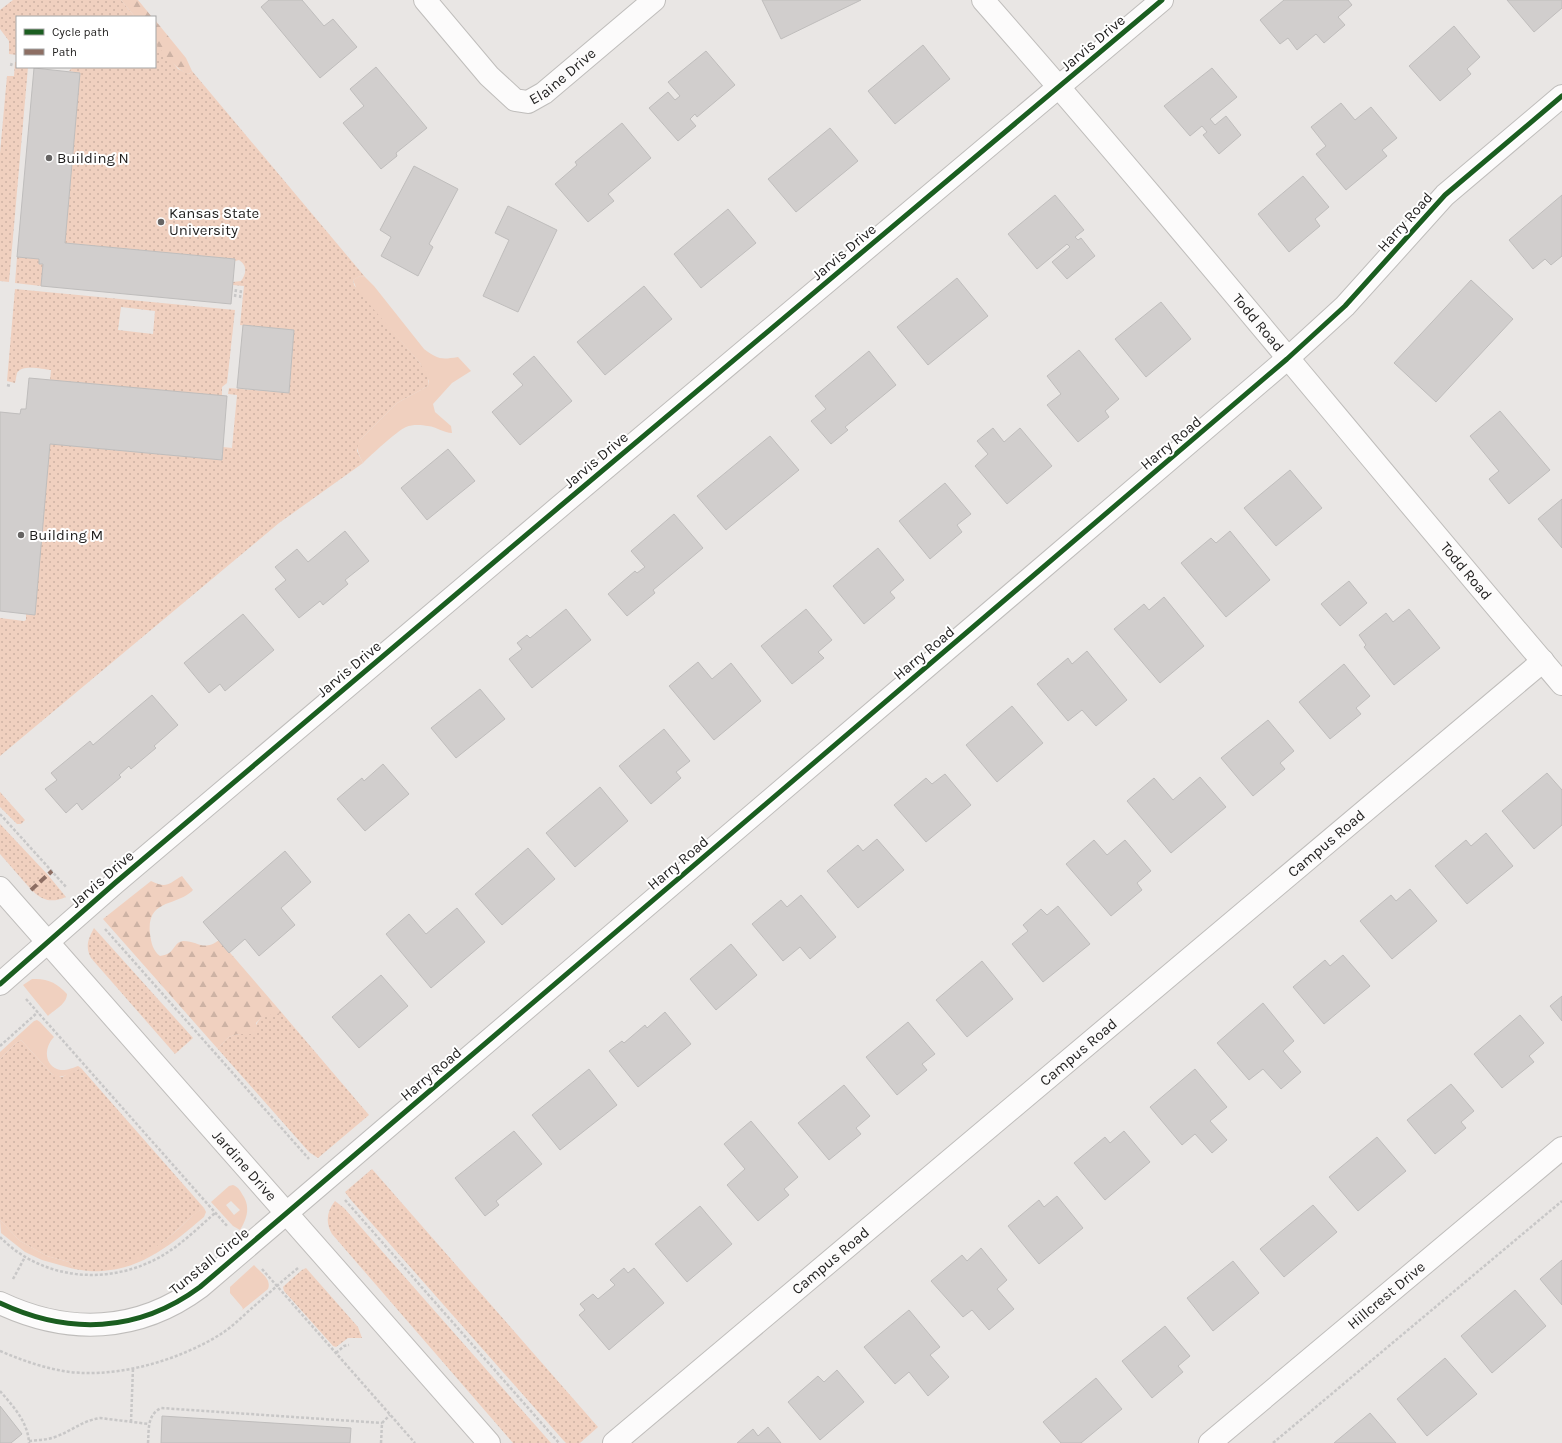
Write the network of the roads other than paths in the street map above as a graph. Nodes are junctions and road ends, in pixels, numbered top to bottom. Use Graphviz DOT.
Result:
graph roads {
  1 [pos="426,0"];
  2 [pos="654,0"];
  3 [pos="983,0"];
  4 [pos="1162,0"];
  5 [pos="1059,87"];
  6 [pos="1562,96"];
  7 [pos="1287,359"];
  8 [pos="1543,661"];
  9 [pos="1562,684"];
  10 [pos="0,888"];
  11 [pos="48,941"];
  12 [pos="0,984"];
  13 [pos="1562,1148"];
  14 [pos="286,1212"];
  15 [pos="0,1303"];
  16 [pos="489,1443"];
  17 [pos="614,1443"];
  18 [pos="1210,1443"];
  1 -- 2 [label="street, Elaine Drive"];
  3 -- 5 [label="street, Todd Road"];
  4 -- 5 [label="street, Jarvis Drive"];
  5 -- 7 [label="street, Todd Road"];
  5 -- 11 [label="street, Jarvis Drive"];
  6 -- 7 [label="street, Harry Road"];
  7 -- 8 [label="street, Todd Road"];
  7 -- 14 [label="street, Harry Road"];
  8 -- 9 [label="street, Todd Road"];
  8 -- 17 [label="street, Campus Road"];
  10 -- 11 [label="street, Jardine Drive"];
  11 -- 12 [label="street"];
  11 -- 14 [label="street, Jardine Drive"];
  13 -- 18 [label="street, Hillcrest Drive"];
  14 -- 15 [label="street, Tunstall Circle"];
  14 -- 16 [label="street, Jardine Drive"];
}
